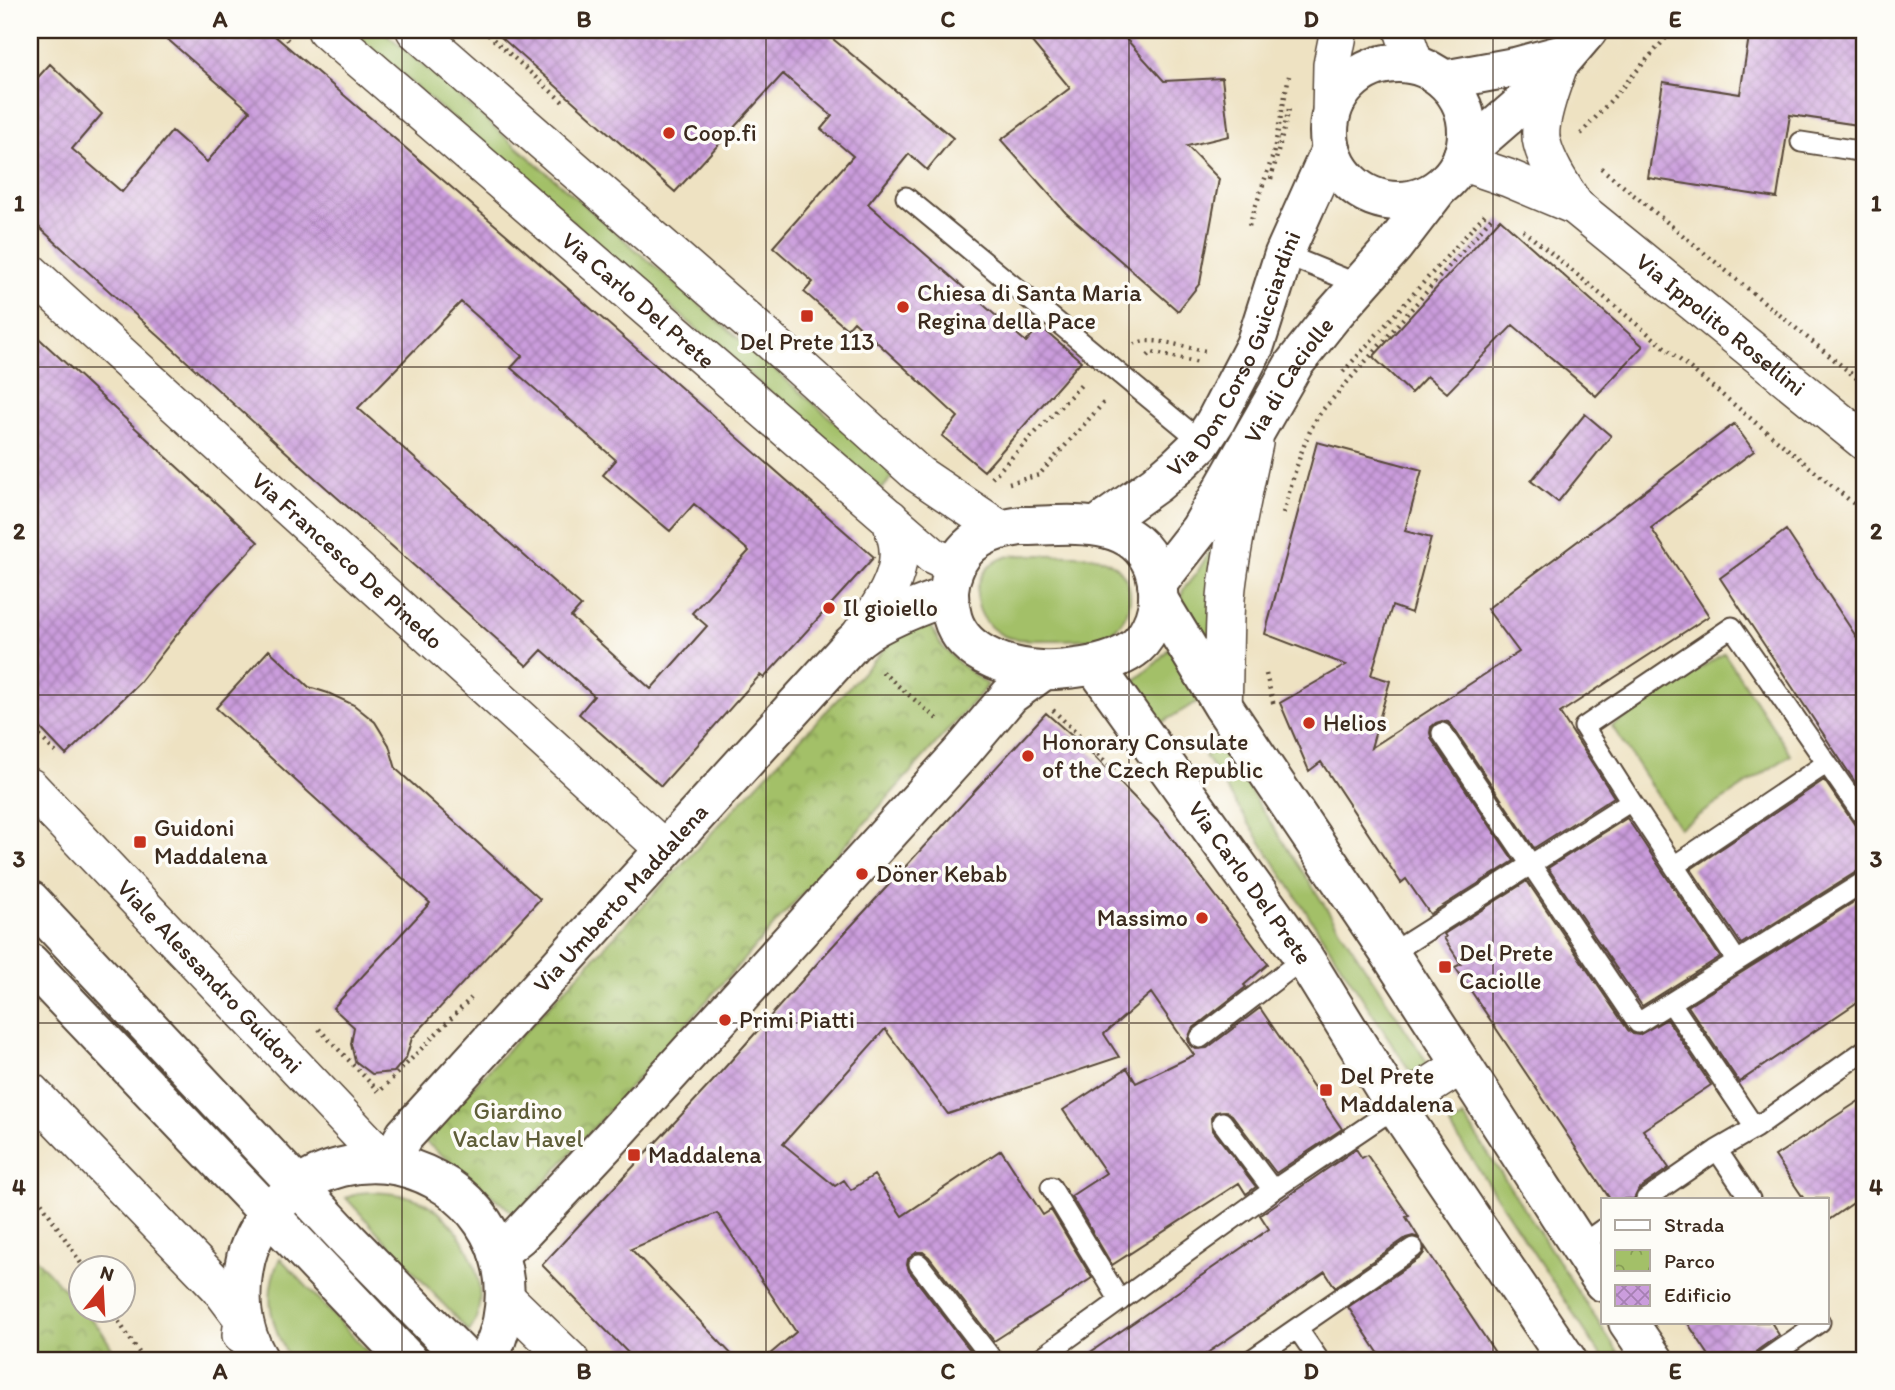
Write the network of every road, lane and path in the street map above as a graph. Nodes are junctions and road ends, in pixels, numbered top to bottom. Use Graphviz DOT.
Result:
graph roads {
  1 [pos="326,30"];
  2 [pos="415,30"];
  3 [pos="1339,30"];
  4 [pos="1403,30"];
  5 [pos="1459,30"];
  6 [pos="1473,30"];
  7 [pos="1673,30"];
  8 [pos="1571,49"];
  9 [pos="1291,67"];
  10 [pos="1429,73"];
  11 [pos="1331,132"];
  12 [pos="1580,135"];
  13 [pos="1801,142"];
  14 [pos="1865,152"];
  15 [pos="1593,162"];
  16 [pos="1454,169"];
  17 [pos="906,197"];
  18 [pos="1575,206"];
  19 [pos="1498,210"];
  20 [pos="1520,227"];
  21 [pos="1248,228"];
  22 [pos="1284,254"];
  23 [pos="30,272"];
  24 [pos="1360,285"];
  25 [pos="1211,339"];
  26 [pos="1104,361"];
  27 [pos="1865,385"];
  28 [pos="1256,432"];
  29 [pos="1202,442"];
  30 [pos="1865,442"];
  31 [pos="990,479"];
  32 [pos="1865,513"];
  33 [pos="890,519"];
  34 [pos="1279,524"];
  35 [pos="1097,526"];
  36 [pos="1000,529"];
  37 [pos="952,581"];
  38 [pos="1158,592"];
  39 [pos="858,638"];
  40 [pos="1094,665"];
  41 [pos="1043,671"];
  42 [pos="1265,672"];
  43 [pos="1223,706"];
  44 [pos="1275,711"];
  45 [pos="1442,733"];
  46 [pos="1827,763"];
  47 [pos="30,788"];
  48 [pos="1630,801"];
  49 [pos="1865,818"];
  50 [pos="664,849"];
  51 [pos="1531,865"];
  52 [pos="1674,866"];
  53 [pos="1865,881"];
  54 [pos="30,900"];
  55 [pos="1391,954"];
  56 [pos="1304,958"];
  57 [pos="1737,961"];
  58 [pos="30,963"];
  59 [pos="1671,1003"];
  60 [pos="1200,1038"];
  61 [pos="1865,1050"];
  62 [pos="1462,1065"];
  63 [pos="30,1091"];
  64 [pos="1396,1107"];
  65 [pos="1222,1122"];
  66 [pos="1755,1128"];
  67 [pos="1717,1150"];
  68 [pos="388,1164"];
  69 [pos="30,1185"];
  70 [pos="299,1186"];
  71 [pos="1051,1187"];
  72 [pos="1273,1190"];
  73 [pos="1647,1198"];
  74 [pos="1749,1198"];
  75 [pos="268,1214"];
  76 [pos="1591,1237"];
  77 [pos="1413,1248"];
  78 [pos="498,1253"];
  79 [pos="75,1254"];
  80 [pos="919,1264"];
  81 [pos="1601,1274"];
  82 [pos="505,1297"];
  83 [pos="1120,1301"];
  84 [pos="243,1319"];
  85 [pos="120,1324"];
  86 [pos="1630,1324"];
  87 [pos="1817,1324"];
  88 [pos="1297,1328"];
  89 [pos="144,1360"];
  90 [pos="238,1360"];
  91 [pos="259,1360"];
  92 [pos="408,1360"];
  93 [pos="466,1360"];
  94 [pos="488,1360"];
  95 [pos="570,1360"];
  96 [pos="993,1360"];
  97 [pos="1038,1360"];
  98 [pos="1251,1360"];
  99 [pos="1319,1360"];
  100 [pos="1567,1360"];
  101 [pos="1654,1360"];
  102 [pos="1765,1360"];
  1 -- 33 [label="street, Via Carlo Del Prete"];
  2 -- 36 [label="street"];
  3 -- 11 [label="street, Via Don Corso Guicciardini"];
  4 -- 10 [label="street"];
  5 -- 6 [label="path"];
  7 -- 12 [label="path"];
  8 -- 10 [label="main road"];
  8 -- 16 [label="main road"];
  8 -- 18 [label="street, Via Ippolito Rosellini"];
  9 -- 21 [label="path"];
  10 -- 11 [label="main road"];
  10 -- 16 [label="main road"];
  11 -- 16 [label="main road"];
  11 -- 22 [label="main road, Via Don Corso Guicciardini"];
  13 -- 14 [label="lane"];
  15 -- 27 [label="path"];
  16 -- 18 [label="street, Via Ippolito Rosellini"];
  16 -- 24 [label="main road, Via di Caciolle"];
  17 -- 26 [label="lane"];
  18 -- 30 [label="street, Via Ippolito Rosellini"];
  19 -- 34 [label="path"];
  20 -- 32 [label="path"];
  22 -- 24 [label="lane"];
  22 -- 29 [label="main road, Via Don Corso Guicciardini"];
  23 -- 50 [label="street, Via Francesco De Pinedo"];
  24 -- 28 [label="main road, Via di Caciolle"];
  25 -- 26 [label="path"];
  26 -- 29 [label="lane"];
  26 -- 31 [label="path"];
  28 -- 38 [label="main road, Via di Caciolle"];
  28 -- 43 [label="street"];
  29 -- 35 [label="main road, Via Don Corso Guicciardini"];
  33 -- 37 [label="street, Via Carlo Del Prete"];
  33 -- 39 [label="street, Via Umberto Maddalena"];
  35 -- 36 [label="main road"];
  35 -- 38 [label="main road"];
  36 -- 37 [label="main road"];
  37 -- 39 [label="main road, Via Umberto Maddalena"];
  37 -- 41 [label="main road"];
  38 -- 40 [label="main road"];
  38 -- 43 [label="main road"];
  39 -- 50 [label="main road, Via Umberto Maddalena"];
  40 -- 41 [label="main road"];
  40 -- 56 [label="main road, Via Carlo Del Prete"];
  41 -- 78 [label="main road"];
  42 -- 44 [label="path"];
  43 -- 55 [label="main road"];
  45 -- 51 [label="lane"];
  46 -- 48 [label="lane"];
  46 -- 49 [label="lane"];
  46 -- 52 [label="lane"];
  47 -- 68 [label="street, Viale Alessandro Guidoni"];
  48 -- 51 [label="lane"];
  48 -- 52 [label="lane"];
  50 -- 68 [label="main road, Via Umberto Maddalena"];
  51 -- 55 [label="lane"];
  51 -- 59 [label="lane"];
  52 -- 57 [label="lane"];
  53 -- 57 [label="lane"];
  54 -- 70 [label="main road"];
  55 -- 62 [label="main road"];
  56 -- 60 [label="lane"];
  56 -- 64 [label="main road, Via Carlo Del Prete"];
  57 -- 59 [label="lane"];
  58 -- 75 [label="main road"];
  59 -- 66 [label="lane"];
  61 -- 66 [label="lane"];
  62 -- 64 [label="street"];
  62 -- 76 [label="main road"];
  63 -- 84 [label="street"];
  64 -- 72 [label="lane"];
  64 -- 100 [label="main road, Via Carlo Del Prete"];
  65 -- 72 [label="lane"];
  66 -- 67 [label="lane"];
  67 -- 73 [label="lane"];
  67 -- 74 [label="lane"];
  68 -- 70 [label="main road"];
  68 -- 78 [label="main road"];
  69 -- 79 [label="path"];
  70 -- 75 [label="main road"];
  70 -- 93 [label="main road"];
  71 -- 83 [label="lane"];
  72 -- 83 [label="lane"];
  75 -- 84 [label="main road"];
  75 -- 92 [label="main road"];
  76 -- 81 [label="main road"];
  77 -- 88 [label="lane"];
  78 -- 82 [label="main road"];
  80 -- 96 [label="lane"];
  82 -- 94 [label="main road"];
  82 -- 95 [label="street"];
  83 -- 97 [label="lane"];
  84 -- 90 [label="street"];
  84 -- 91 [label="main road"];
  85 -- 89 [label="path"];
  86 -- 101 [label="main road"];
  87 -- 102 [label="lane"];
  88 -- 98 [label="lane"];
  88 -- 99 [label="lane"];
}
